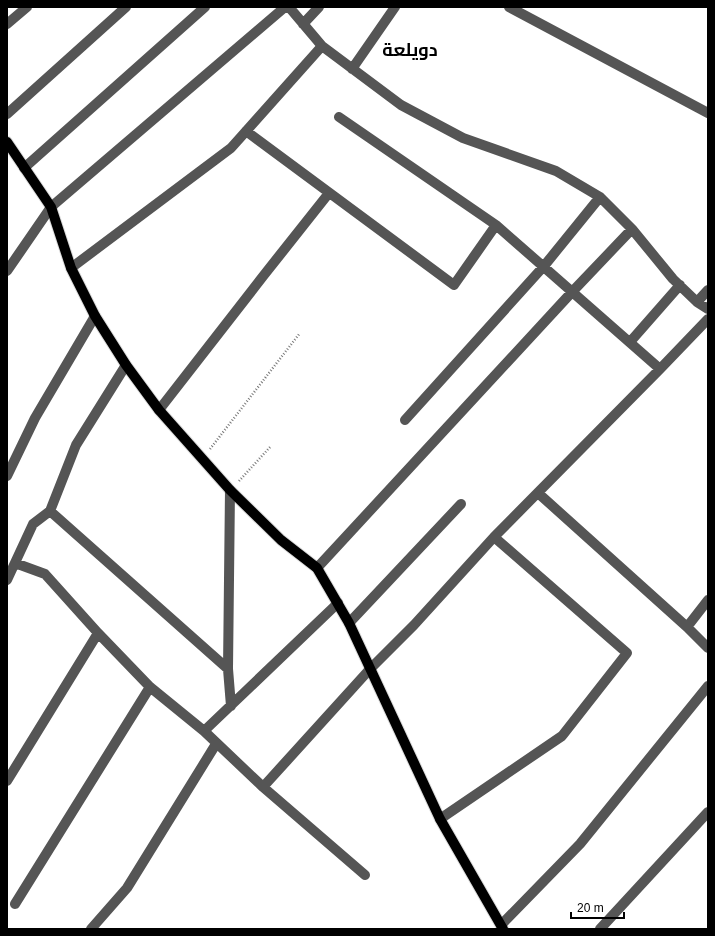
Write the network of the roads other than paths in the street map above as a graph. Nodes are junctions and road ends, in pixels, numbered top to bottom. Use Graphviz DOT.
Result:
graph roads {
  1 [pos="27,7"];
  2 [pos="126,7"];
  3 [pos="205,7"];
  4 [pos="285,7"];
  5 [pos="289,7"];
  6 [pos="319,7"];
  7 [pos="395,7"];
  8 [pos="509,7"];
  9 [pos="7,24"];
  10 [pos="304,24"];
  11 [pos="322,46"];
  12 [pos="352,68"];
  13 [pos="708,113"];
  14 [pos="7,114"];
  15 [pos="339,117"];
  16 [pos="246,131"];
  17 [pos="7,142"];
  18 [pos="24,168"];
  19 [pos="329,193"];
  20 [pos="600,197"];
  21 [pos="51,207"];
  22 [pos="496,225"];
  23 [pos="632,229"];
  24 [pos="544,266"];
  25 [pos="71,268"];
  26 [pos="7,271"];
  27 [pos="680,285"];
  28 [pos="708,290"];
  29 [pos="572,292"];
  30 [pos="697,302"];
  31 [pos="708,309"];
  32 [pos="95,316"];
  33 [pos="708,319"];
  34 [pos="630,342"];
  35 [pos="126,365"];
  36 [pos="660,369"];
  37 [pos="159,410"];
  38 [pos="405,420"];
  39 [pos="7,476"];
  40 [pos="230,490"];
  41 [pos="538,493"];
  42 [pos="461,504"];
  43 [pos="50,510"];
  44 [pos="494,537"];
  45 [pos="15,563"];
  46 [pos="317,568"];
  47 [pos="7,580"];
  48 [pos="708,600"];
  49 [pos="338,603"];
  50 [pos="349,623"];
  51 [pos="687,627"];
  52 [pos="98,632"];
  53 [pos="708,648"];
  54 [pos="228,669"];
  55 [pos="370,669"];
  56 [pos="708,686"];
  57 [pos="150,687"];
  58 [pos="231,706"];
  59 [pos="204,731"];
  60 [pos="216,744"];
  61 [pos="7,781"];
  62 [pos="263,787"];
  63 [pos="708,812"];
  64 [pos="440,819"];
  65 [pos="365,875"];
  66 [pos="15,904"];
  67 [pos="502,927"];
  68 [pos="91,929"];
  69 [pos="600,929"];
  1 -- 9 [label="street"];
  2 -- 14 [label="street"];
  3 -- 18 [label="street"];
  4 -- 21 [label="street"];
  5 -- 10 [label="street"];
  6 -- 10 [label="street"];
  7 -- 12 [label="street"];
  8 -- 13 [label="street"];
  10 -- 11 [label="street"];
  11 -- 12 [label="street"];
  11 -- 16 [label="street"];
  12 -- 20 [label="street"];
  15 -- 22 [label="street"];
  16 -- 19 [label="street"];
  16 -- 25 [label="street"];
  17 -- 18 [label="main road"];
  18 -- 21 [label="main road"];
  19 -- 22 [label="street"];
  19 -- 37 [label="street"];
  20 -- 23 [label="street"];
  20 -- 24 [label="street"];
  21 -- 25 [label="main road"];
  21 -- 26 [label="street"];
  22 -- 24 [label="street"];
  23 -- 27 [label="street"];
  23 -- 29 [label="street"];
  24 -- 29 [label="street"];
  24 -- 38 [label="street"];
  25 -- 32 [label="main road"];
  27 -- 30 [label="street"];
  27 -- 34 [label="street"];
  28 -- 30 [label="street"];
  29 -- 34 [label="street"];
  29 -- 46 [label="street"];
  30 -- 31 [label="street"];
  32 -- 35 [label="main road"];
  32 -- 39 [label="street"];
  33 -- 36 [label="street"];
  34 -- 36 [label="street"];
  35 -- 37 [label="main road"];
  35 -- 43 [label="street"];
  36 -- 41 [label="street"];
  37 -- 40 [label="main road"];
  40 -- 46 [label="main road"];
  40 -- 54 [label="street"];
  41 -- 44 [label="street"];
  41 -- 51 [label="street"];
  42 -- 50 [label="street"];
  43 -- 45 [label="street"];
  43 -- 54 [label="street"];
  44 -- 55 [label="street"];
  44 -- 64 [label="street"];
  45 -- 47 [label="street"];
  45 -- 52 [label="street"];
  46 -- 49 [label="main road"];
  48 -- 51 [label="street"];
  49 -- 50 [label="main road"];
  49 -- 58 [label="street"];
  50 -- 55 [label="main road"];
  51 -- 53 [label="street"];
  52 -- 57 [label="street"];
  52 -- 61 [label="street"];
  54 -- 58 [label="street"];
  55 -- 62 [label="street"];
  55 -- 64 [label="main road"];
  56 -- 67 [label="street"];
  57 -- 59 [label="street"];
  57 -- 66 [label="street"];
  58 -- 59 [label="street"];
  59 -- 60 [label="street"];
  60 -- 62 [label="street"];
  60 -- 68 [label="street"];
  62 -- 65 [label="street"];
  63 -- 69 [label="street"];
  64 -- 67 [label="main road"];
}
